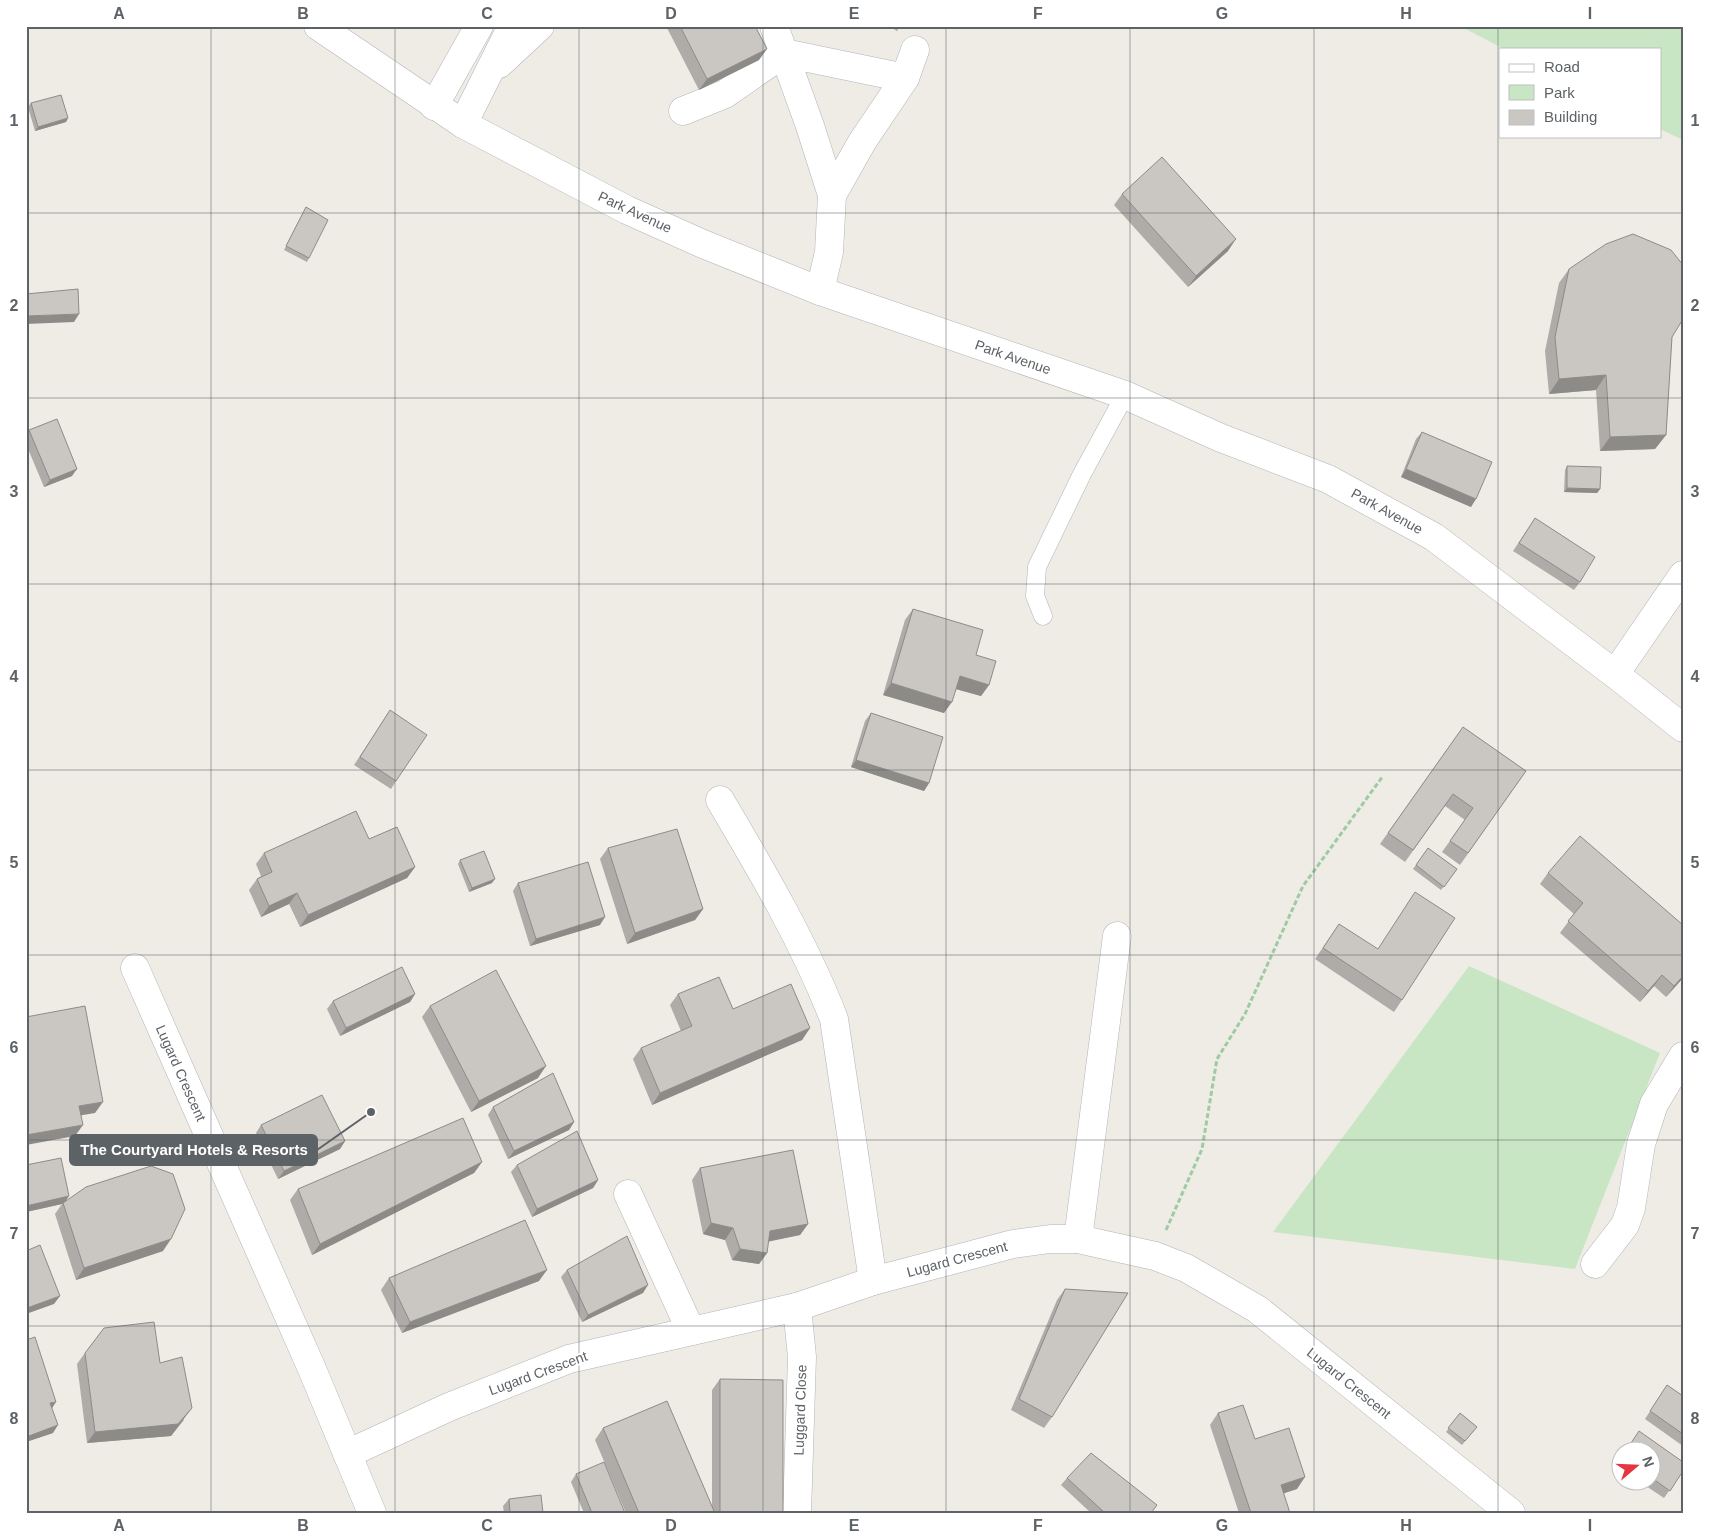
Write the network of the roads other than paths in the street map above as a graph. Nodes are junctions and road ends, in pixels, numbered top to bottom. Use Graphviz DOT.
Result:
graph roads {
  1 [pos="318,26"];
  2 [pos="479,26"];
  3 [pos="512,26"];
  4 [pos="540,26"];
  5 [pos="774,26"];
  6 [pos="915,50"];
  7 [pos="784,53"];
  8 [pos="490,70"];
  9 [pos="905,78"];
  10 [pos="434,106"];
  11 [pos="683,111"];
  12 [pos="463,124"];
  13 [pos="832,195"];
  14 [pos="820,291"];
  15 [pos="1125,395"];
  16 [pos="1683,575"];
  17 [pos="1043,616"];
  18 [pos="1615,674"];
  19 [pos="1683,728"];
  20 [pos="720,800"];
  21 [pos="1117,936"];
  22 [pos="135,968"];
  23 [pos="1683,1056"];
  24 [pos="628,1194"];
  25 [pos="1078,1239"];
  26 [pos="1595,1264"];
  27 [pos="873,1281"];
  28 [pos="797,1307"];
  29 [pos="691,1331"];
  30 [pos="347,1454"];
  31 [pos="372,1513"];
  32 [pos="797,1513"];
  33 [pos="1511,1513"];
  1 -- 10 [label="street, Park Avenue"];
  2 -- 10 [label="street"];
  3 -- 8 [label="street"];
  4 -- 8 [label="street"];
  5 -- 7 [label="street"];
  6 -- 9 [label="street"];
  7 -- 9 [label="street"];
  7 -- 11 [label="street"];
  7 -- 13 [label="street"];
  8 -- 12 [label="street"];
  9 -- 13 [label="street"];
  10 -- 12 [label="street, Park Avenue"];
  12 -- 14 [label="street, Park Avenue"];
  13 -- 14 [label="street"];
  14 -- 15 [label="street, Park Avenue"];
  15 -- 17 [label="lane"];
  15 -- 18 [label="street, Park Avenue"];
  16 -- 18 [label="street"];
  18 -- 19 [label="street, Park Avenue"];
  20 -- 27 [label="street"];
  21 -- 25 [label="street"];
  22 -- 30 [label="street, Lugard Crescent"];
  23 -- 26 [label="street"];
  24 -- 29 [label="street"];
  25 -- 27 [label="street, Lugard Crescent"];
  25 -- 33 [label="street, Lugard Crescent"];
  27 -- 28 [label="street, Lugard Crescent"];
  28 -- 29 [label="street, Lugard Crescent"];
  28 -- 32 [label="street, Luggard Close"];
  29 -- 30 [label="street, Lugard Crescent"];
  30 -- 31 [label="street, Lugard Crescent"];
}
